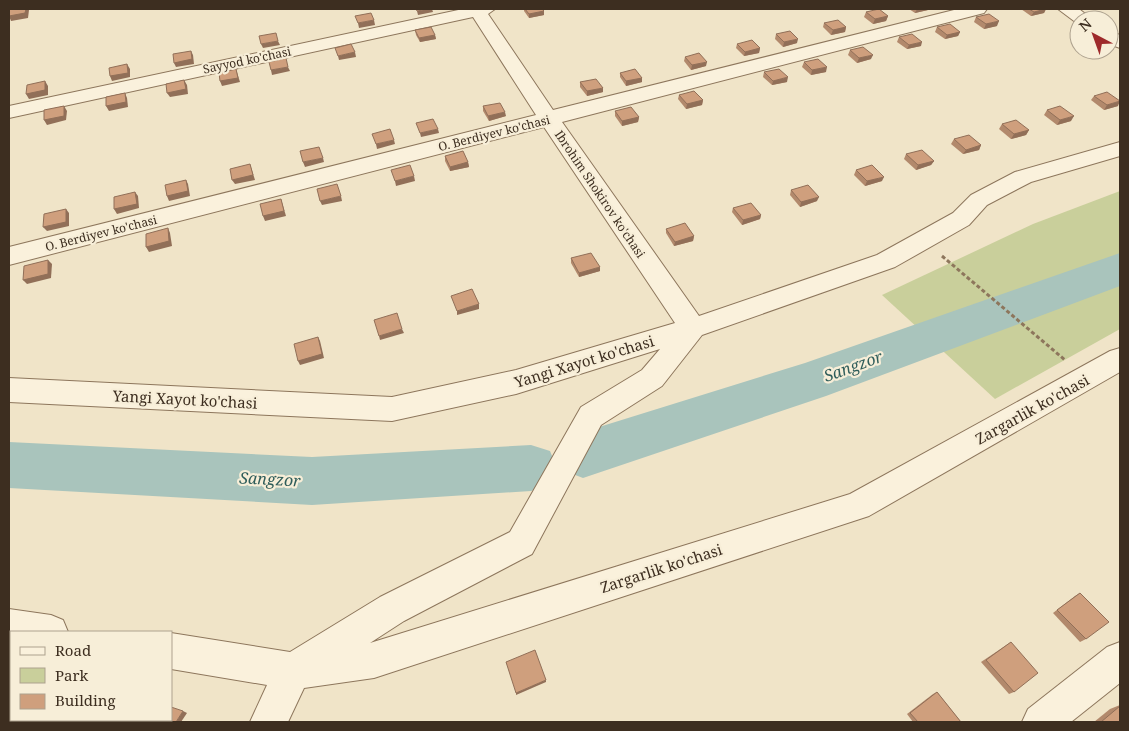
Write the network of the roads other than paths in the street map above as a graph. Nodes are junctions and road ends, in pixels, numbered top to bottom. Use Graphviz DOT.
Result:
graph roads {
  1 [pos="480,9"];
  2 [pos="978,9"];
  3 [pos="9,112"];
  4 [pos="549,120"];
  5 [pos="1120,149"];
  6 [pos="9,256"];
  7 [pos="693,328"];
  8 [pos="1120,359"];
  9 [pos="9,390"];
  10 [pos="9,626"];
  11 [pos="44,631"];
  12 [pos="172,651"];
  13 [pos="1120,660"];
  14 [pos="293,671"];
  15 [pos="269,722"];
  16 [pos="1041,722"];
  1 -- 3 [label="street, Sayyod ko'chasi"];
  1 -- 4 [label="street, Ibrohim Shokirov ko'chasi"];
  2 -- 4 [label="street, O. Berdiyev ko'chasi"];
  4 -- 6 [label="street, O. Berdiyev ko'chasi"];
  4 -- 7 [label="street, Ibrohim Shokirov ko'chasi"];
  5 -- 7 [label="street, Yangi Xayot ko'chasi"];
  7 -- 9 [label="street, Yangi Xayot ko'chasi"];
  7 -- 14 [label="street"];
  8 -- 14 [label="street, Zargarlik ko'chasi"];
  10 -- 11 [label="street"];
  12 -- 14 [label="street, Zargarlik ko'chasi"];
  13 -- 16 [label="street"];
  14 -- 15 [label="street"];
}
